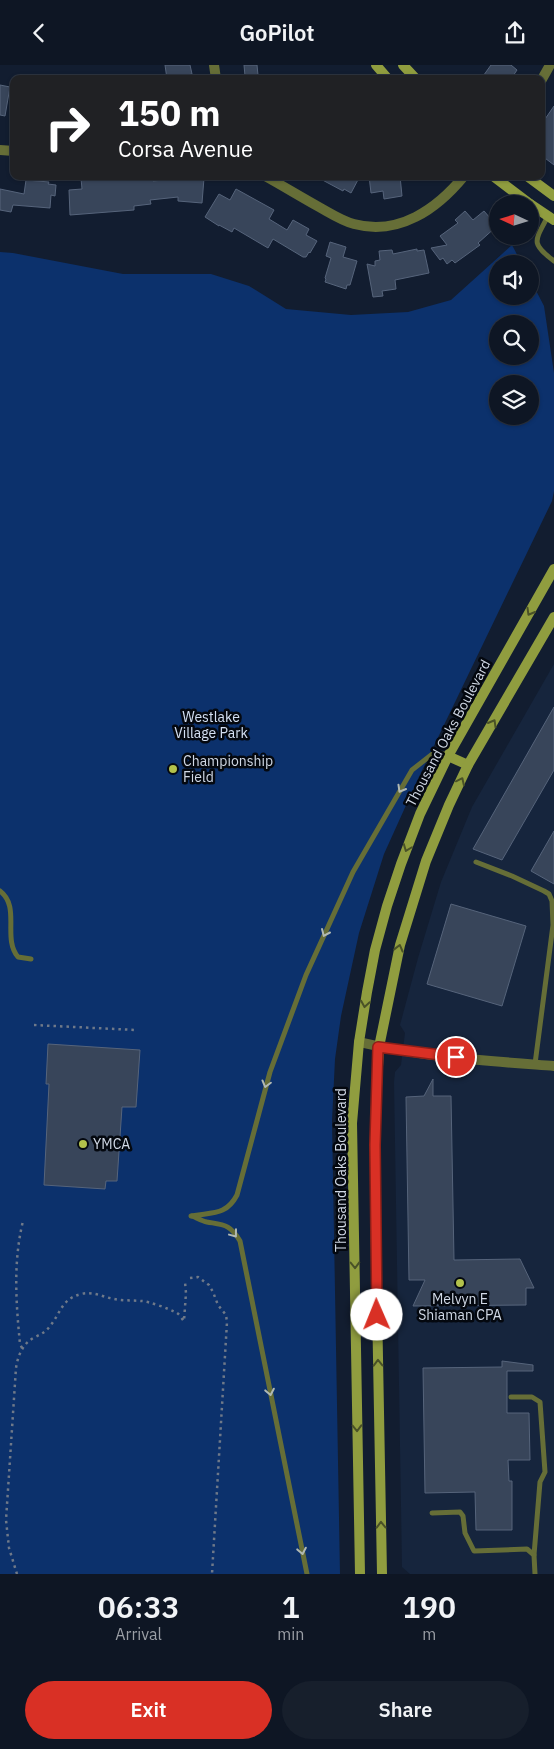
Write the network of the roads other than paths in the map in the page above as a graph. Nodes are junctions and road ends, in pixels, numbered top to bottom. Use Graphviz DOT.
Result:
graph roads {
  1 [pos="376,65"];
  2 [pos="404,65"];
  3 [pos="385,75"];
  4 [pos="413,75"];
  5 [pos="272,180"];
  6 [pos="460,180"];
  7 [pos="498,180"];
  8 [pos="532,180"];
  9 [pos="518,195"];
  10 [pos="554,196"];
  11 [pos="539,210"];
  12 [pos="551,218"];
  13 [pos="554,261"];
  14 [pos="554,569"];
  15 [pos="554,617"];
  16 [pos="448,755"];
  17 [pos="468,765"];
  18 [pos="476,862"];
  19 [pos="0,891"];
  20 [pos="31,959"];
  21 [pos="359,1042"];
  22 [pos="378,1047"];
  23 [pos="535,1065"];
  24 [pos="554,1066"];
  25 [pos="511,1397"];
  26 [pos="432,1513"];
  27 [pos="534,1555"];
  28 [pos="307,1574"];
  29 [pos="360,1574"];
  30 [pos="382,1574"];
  31 [pos="536,1574"];
  1 -- 3 [label="main road"];
  2 -- 4 [label="main road"];
  5 -- 6 [label="street"];
  7 -- 9 [label="main road"];
  8 -- 10 [label="main road"];
  11 -- 12 [label="main road"];
  12 -- 13 [label="lane"];
  14 -- 16 [label="main road, Thousand Oaks Boulevard, one-way"];
  17 -- 15 [label="main road, one-way"];
  16 -- 17 [label="main road"];
  16 -- 21 [label="main road, Thousand Oaks Boulevard, one-way"];
  16 -- 28 [label="lane, one-way"];
  22 -- 17 [label="main road, one-way"];
  18 -- 23 [label="lane"];
  19 -- 20 [label="lane"];
  21 -- 22 [label="street"];
  21 -- 29 [label="main road, Thousand Oaks Boulevard, one-way"];
  22 -- 23 [label="street"];
  30 -- 22 [label="main road, one-way"];
  23 -- 24 [label="street"];
  25 -- 27 [label="lane"];
  26 -- 27 [label="lane"];
  27 -- 31 [label="lane"];
}
